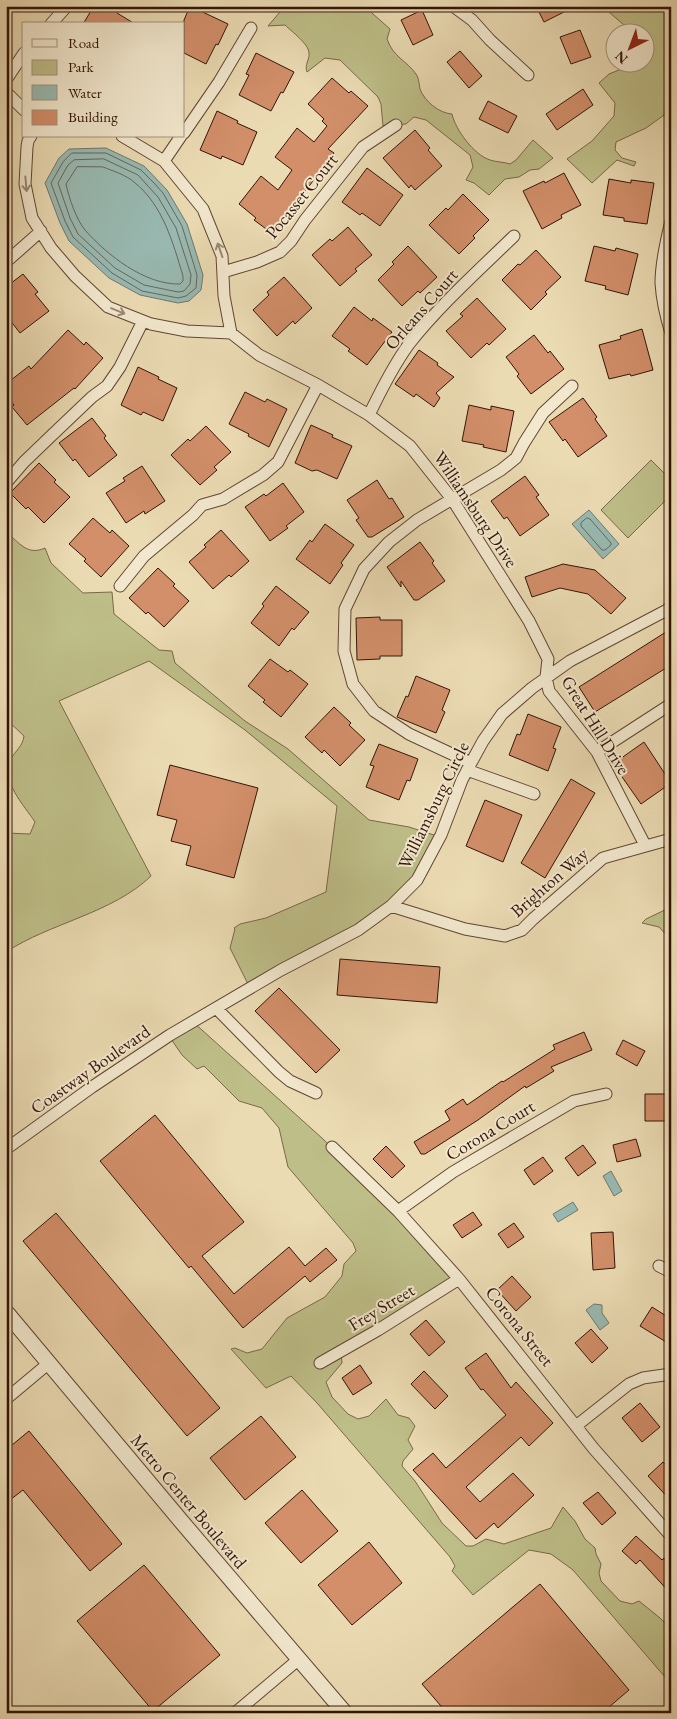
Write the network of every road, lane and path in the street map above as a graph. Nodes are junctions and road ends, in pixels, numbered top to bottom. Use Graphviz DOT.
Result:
graph roads {
  1 [pos="67,6"];
  2 [pos="453,6"];
  3 [pos="53,22"];
  4 [pos="250,28"];
  5 [pos="22,56"];
  6 [pos="528,75"];
  7 [pos="6,80"];
  8 [pos="6,92"];
  9 [pos="22,108"];
  10 [pos="396,125"];
  11 [pos="185,132"];
  12 [pos="30,138"];
  13 [pos="125,138"];
  14 [pos="180,138"];
  15 [pos="164,161"];
  16 [pos="671,221"];
  17 [pos="41,231"];
  18 [pos="514,236"];
  19 [pos="6,262"];
  20 [pos="223,272"];
  21 [pos="142,321"];
  22 [pos="231,333"];
  23 [pos="671,333"];
  24 [pos="318,385"];
  25 [pos="572,386"];
  26 [pos="370,415"];
  27 [pos="6,483"];
  28 [pos="452,499"];
  29 [pos="120,586"];
  30 [pos="670,610"];
  31 [pos="546,677"];
  32 [pos="671,704"];
  33 [pos="597,752"];
  34 [pos="469,767"];
  35 [pos="534,794"];
  36 [pos="671,839"];
  37 [pos="645,845"];
  38 [pos="392,906"];
  39 [pos="217,1009"];
  40 [pos="170,1034"];
  41 [pos="316,1093"];
  42 [pos="606,1094"];
  43 [pos="332,1146"];
  44 [pos="6,1149"];
  45 [pos="398,1210"];
  46 [pos="659,1266"];
  47 [pos="671,1272"];
  48 [pos="460,1279"];
  49 [pos="6,1312"];
  50 [pos="49,1363"];
  51 [pos="320,1363"];
  52 [pos="671,1374"];
  53 [pos="6,1399"];
  54 [pos="576,1426"];
  55 [pos="671,1536"];
  56 [pos="298,1658"];
  57 [pos="235,1713"];
  58 [pos="345,1713"];
  1 -- 3 [label="street"];
  2 -- 6 [label="street"];
  4 -- 11 [label="street"];
  5 -- 7 [label="street"];
  8 -- 9 [label="street"];
  10 -- 20 [label="street, Pocasset Court"];
  12 -- 17 [label="street, one-way"];
  13 -- 15 [label="street"];
  14 -- 15 [label="street"];
  20 -- 15 [label="street, one-way"];
  16 -- 23 [label="street"];
  17 -- 19 [label="street"];
  17 -- 21 [label="street, one-way"];
  18 -- 26 [label="street, Orleans Court"];
  20 -- 22 [label="street"];
  21 -- 22 [label="street"];
  21 -- 27 [label="street"];
  22 -- 24 [label="street, Williamsburg Drive"];
  24 -- 26 [label="street, Williamsburg Drive"];
  24 -- 29 [label="street"];
  25 -- 28 [label="street"];
  26 -- 28 [label="street, Williamsburg Drive"];
  28 -- 31 [label="street, Williamsburg Drive"];
  28 -- 34 [label="street"];
  30 -- 31 [label="street, Williamsburg Circle"];
  31 -- 33 [label="street, Great Hill Drive"];
  31 -- 34 [label="street, Williamsburg Circle"];
  32 -- 33 [label="street"];
  33 -- 37 [label="street, Great Hill Drive"];
  34 -- 35 [label="street"];
  34 -- 38 [label="street, Williamsburg Circle"];
  36 -- 37 [label="street, Brighton Way"];
  37 -- 38 [label="street, Brighton Way"];
  38 -- 39 [label="street, Williamsburg Circle"];
  39 -- 40 [label="street, Williamsburg Circle"];
  39 -- 41 [label="street"];
  40 -- 44 [label="street, Coastway Boulevard"];
  42 -- 45 [label="street, Corona Court"];
  43 -- 45 [label="street, Corona Street"];
  45 -- 48 [label="street, Corona Street"];
  46 -- 47 [label="street"];
  48 -- 51 [label="street, Frey Street"];
  48 -- 54 [label="street, Corona Street"];
  49 -- 50 [label="street, Metro Center Boulevard"];
  50 -- 53 [label="street"];
  50 -- 56 [label="street, Metro Center Boulevard"];
  52 -- 54 [label="street"];
  54 -- 55 [label="street, Corona Street"];
  56 -- 57 [label="street"];
  56 -- 58 [label="street, Metro Center Boulevard"];
}
